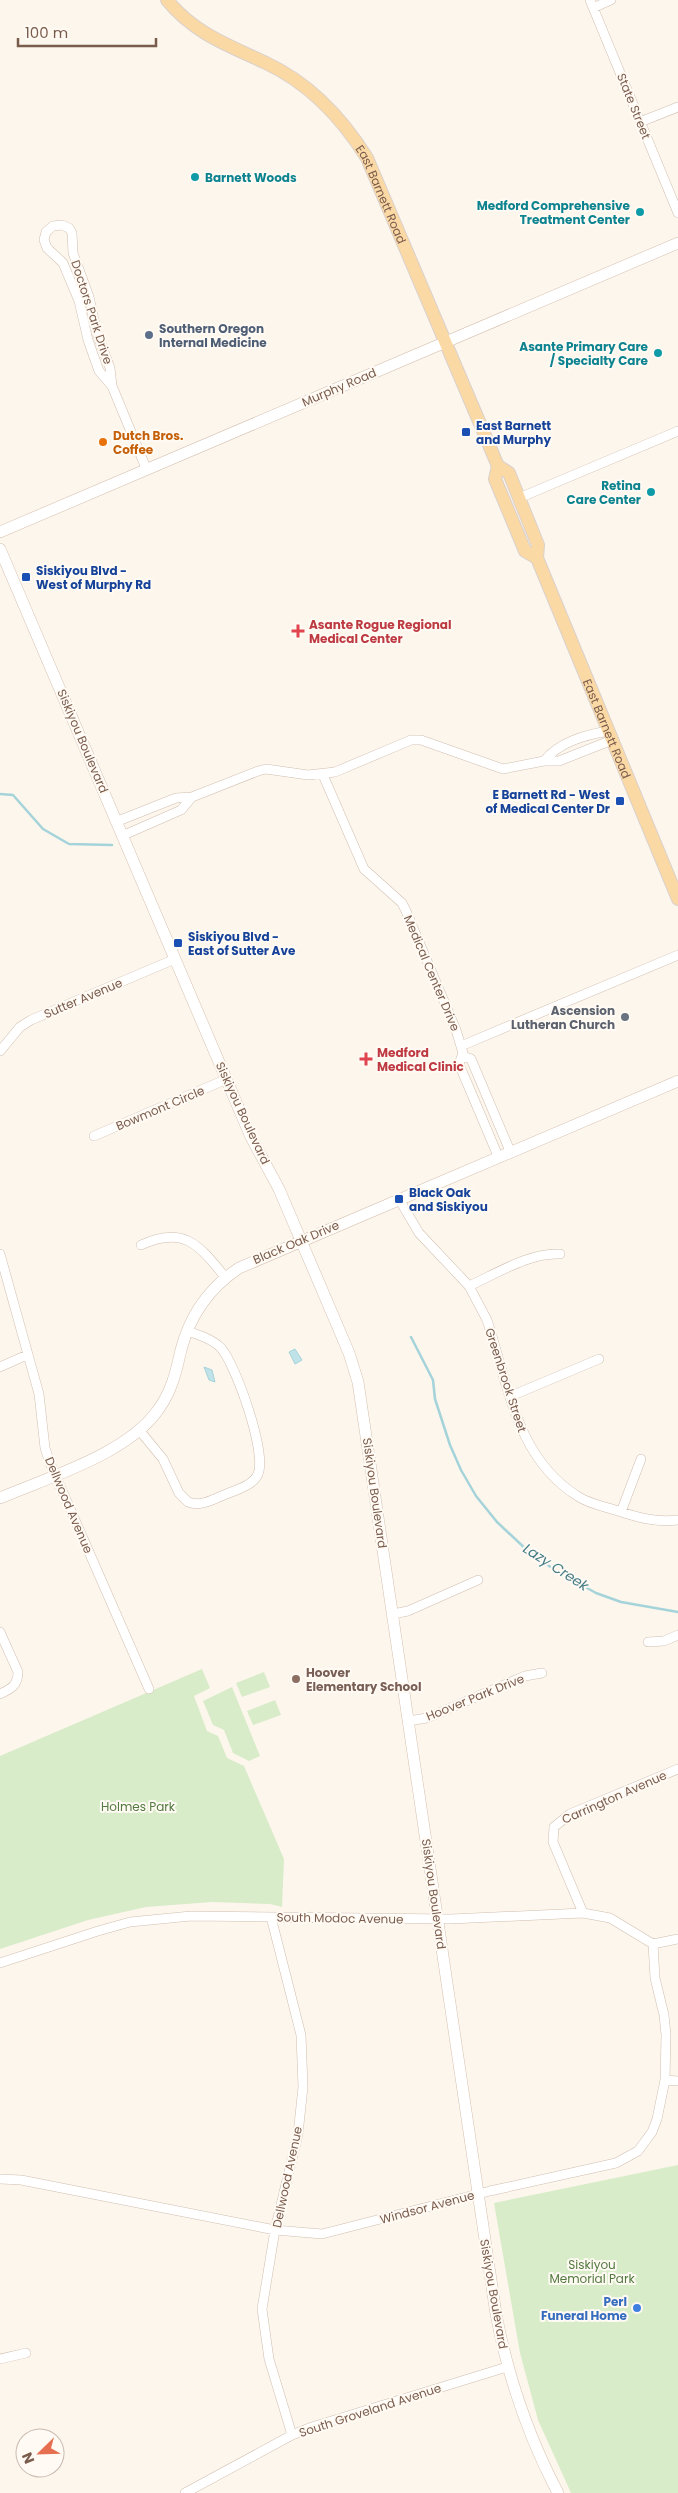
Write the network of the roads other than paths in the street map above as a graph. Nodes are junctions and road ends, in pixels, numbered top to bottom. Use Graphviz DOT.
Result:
graph roads {
  1 [pos="167,0"];
  2 [pos="611,0"];
  3 [pos="592,4"];
  4 [pos="678,106"];
  5 [pos="640,122"];
  6 [pos="678,213"];
  7 [pos="678,244"];
  8 [pos="446,341"];
  9 [pos="112,386"];
  10 [pos="678,431"];
  11 [pos="498,466"];
  12 [pos="146,468"];
  13 [pos="519,498"];
  14 [pos="0,532"];
  15 [pos="0,549"];
  16 [pos="536,558"];
  17 [pos="610,735"];
  18 [pos="544,761"];
  19 [pos="323,775"];
  20 [pos="192,798"];
  21 [pos="118,821"];
  22 [pos="124,835"];
  23 [pos="678,899"];
  24 [pos="678,954"];
  25 [pos="176,959"];
  26 [pos="461,1046"];
  27 [pos="0,1051"];
  28 [pos="463,1056"];
  29 [pos="226,1079"];
  30 [pos="678,1081"];
  31 [pos="94,1136"];
  32 [pos="510,1151"];
  33 [pos="498,1156"];
  34 [pos="398,1199"];
  35 [pos="300,1240"];
  36 [pos="141,1245"];
  37 [pos="0,1254"];
  38 [pos="560,1254"];
  39 [pos="225,1277"];
  40 [pos="469,1286"];
  41 [pos="187,1331"];
  42 [pos="27,1355"];
  43 [pos="599,1359"];
  44 [pos="0,1367"];
  45 [pos="510,1396"];
  46 [pos="140,1431"];
  47 [pos="642,1459"];
  48 [pos="55,1474"];
  49 [pos="0,1498"];
  50 [pos="621,1512"];
  51 [pos="678,1520"];
  52 [pos="478,1580"];
  53 [pos="393,1614"];
  54 [pos="0,1632"];
  55 [pos="678,1635"];
  56 [pos="648,1642"];
  57 [pos="542,1673"];
  58 [pos="149,1689"];
  59 [pos="0,1694"];
  60 [pos="408,1721"];
  61 [pos="678,1769"];
  62 [pos="583,1913"];
  63 [pos="271,1917"];
  64 [pos="438,1919"];
  65 [pos="678,1939"];
  66 [pos="653,1944"];
  67 [pos="0,1963"];
  68 [pos="664,2080"];
  69 [pos="678,2081"];
  70 [pos="0,2179"];
  71 [pos="478,2194"];
  72 [pos="275,2230"];
  73 [pos="26,2353"];
  74 [pos="0,2359"];
  75 [pos="507,2367"];
  76 [pos="292,2435"];
  77 [pos="185,2493"];
  78 [pos="558,2493"];
  1 -- 8 [label="main road, East Barnett Road"];
  2 -- 3 [label="street"];
  3 -- 5 [label="street, State Street"];
  4 -- 5 [label="street"];
  5 -- 6 [label="street, State Street"];
  7 -- 8 [label="street, Murphy Road"];
  8 -- 11 [label="main road, East Barnett Road"];
  8 -- 12 [label="street, Murphy Road"];
  9 -- 9 [label="street, Doctors Park Drive"];
  9 -- 12 [label="street, Doctors Park Drive"];
  10 -- 13 [label="street"];
  11 -- 13 [label="main road, East Barnett Road"];
  11 -- 16 [label="main road, East Barnett Road"];
  12 -- 14 [label="street, Murphy Road"];
  13 -- 16 [label="main road, East Barnett Road"];
  15 -- 21 [label="street, Siskiyou Boulevard"];
  16 -- 17 [label="main road, East Barnett Road"];
  17 -- 18 [label="street"];
  17 -- 18 [label="street"];
  17 -- 23 [label="main road, East Barnett Road"];
  18 -- 19 [label="street"];
  19 -- 20 [label="street"];
  19 -- 26 [label="street, Medical Center Drive"];
  20 -- 21 [label="street"];
  20 -- 22 [label="street"];
  21 -- 22 [label="street, Siskiyou Boulevard"];
  22 -- 25 [label="street, Siskiyou Boulevard"];
  24 -- 26 [label="street, Medical Center Drive"];
  25 -- 27 [label="street, Sutter Avenue"];
  25 -- 29 [label="street, Siskiyou Boulevard"];
  26 -- 28 [label="street, Medical Center Drive"];
  28 -- 32 [label="street, Medical Center Drive"];
  28 -- 33 [label="street, Medical Center Drive"];
  29 -- 31 [label="street, Bowmont Circle"];
  29 -- 35 [label="street, Siskiyou Boulevard"];
  30 -- 32 [label="street, Black Oak Drive"];
  32 -- 33 [label="street, Black Oak Drive"];
  33 -- 34 [label="street, Black Oak Drive"];
  34 -- 35 [label="street, Black Oak Drive"];
  34 -- 40 [label="street, Greenbrook Street"];
  35 -- 39 [label="street, Black Oak Drive"];
  35 -- 53 [label="street, Siskiyou Boulevard"];
  36 -- 39 [label="street"];
  37 -- 42 [label="street, Dellwood Avenue"];
  38 -- 40 [label="street"];
  39 -- 41 [label="street, Black Oak Drive"];
  40 -- 45 [label="street, Greenbrook Street"];
  41 -- 46 [label="street, Black Oak Drive"];
  41 -- 46 [label="street"];
  42 -- 44 [label="street"];
  42 -- 48 [label="street, Dellwood Avenue"];
  43 -- 45 [label="street"];
  45 -- 50 [label="street, Greenbrook Street"];
  46 -- 48 [label="street, Black Oak Drive"];
  47 -- 50 [label="street"];
  48 -- 49 [label="street, Black Oak Drive"];
  48 -- 58 [label="street, Dellwood Avenue"];
  50 -- 51 [label="street, Greenbrook Street"];
  52 -- 53 [label="street"];
  53 -- 60 [label="street, Siskiyou Boulevard"];
  54 -- 59 [label="street"];
  55 -- 56 [label="street"];
  57 -- 60 [label="street, Hoover Park Drive"];
  60 -- 64 [label="street, Siskiyou Boulevard"];
  61 -- 62 [label="street, Carrington Avenue"];
  62 -- 64 [label="street, South Modoc Avenue"];
  62 -- 66 [label="street, South Modoc Avenue"];
  63 -- 64 [label="street, South Modoc Avenue"];
  63 -- 67 [label="street, South Modoc Avenue"];
  63 -- 72 [label="street, Dellwood Avenue"];
  64 -- 71 [label="street, Siskiyou Boulevard"];
  65 -- 66 [label="street"];
  66 -- 68 [label="street, Windsor Avenue"];
  68 -- 69 [label="street"];
  68 -- 71 [label="street, Windsor Avenue"];
  70 -- 72 [label="street, Windsor Avenue"];
  71 -- 72 [label="street, Windsor Avenue"];
  71 -- 75 [label="street, Siskiyou Boulevard"];
  72 -- 76 [label="street, Dellwood Avenue"];
  73 -- 74 [label="street"];
  75 -- 76 [label="street, South Groveland Avenue"];
  75 -- 78 [label="street, Siskiyou Boulevard"];
  76 -- 77 [label="street, South Groveland Avenue"];
}
